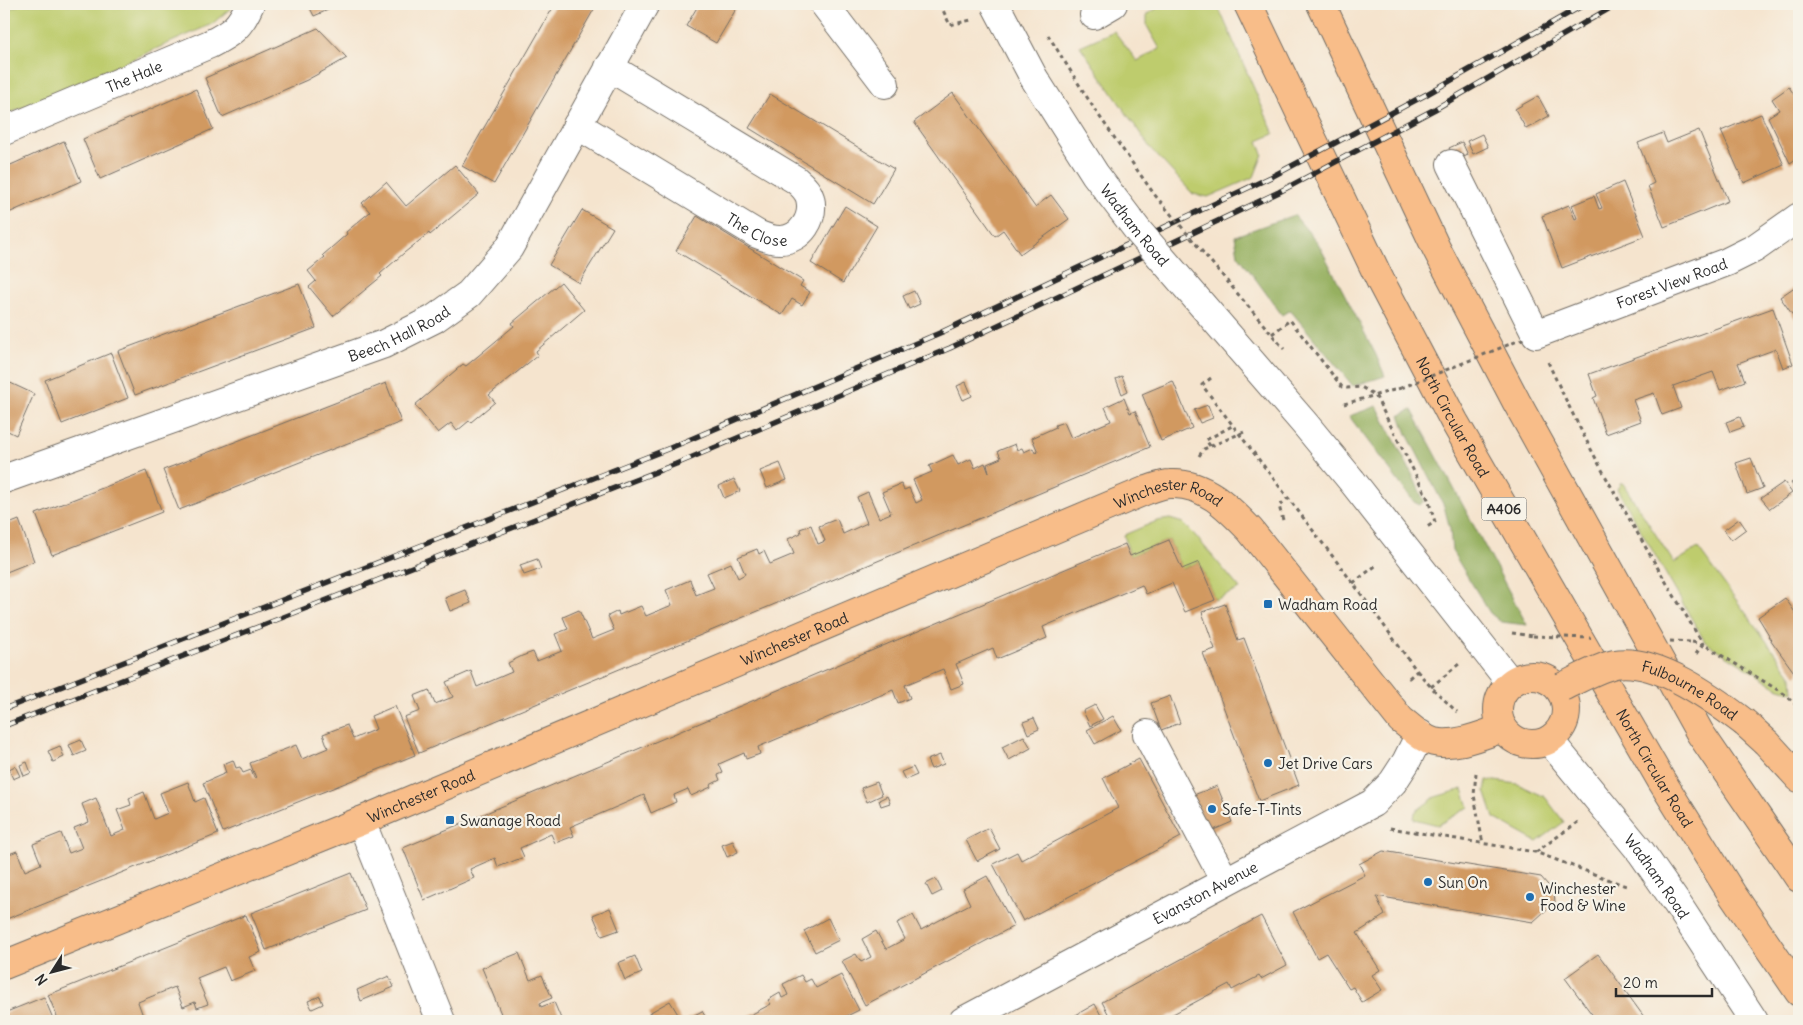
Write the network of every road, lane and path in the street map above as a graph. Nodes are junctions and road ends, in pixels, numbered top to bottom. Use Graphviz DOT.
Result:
graph roads {
  1 [pos="250,4"];
  2 [pos="645,4"];
  3 [pos="824,4"];
  4 [pos="995,4"];
  5 [pos="1031,4"];
  6 [pos="1248,4"];
  7 [pos="1321,4"];
  8 [pos="1034,9"];
  9 [pos="1046,31"];
  10 [pos="609,66"];
  11 [pos="884,84"];
  12 [pos="576,125"];
  13 [pos="4,131"];
  14 [pos="1451,164"];
  15 [pos="1799,217"];
  16 [pos="1272,334"];
  17 [pos="1531,336"];
  18 [pos="1290,357"];
  19 [pos="1210,379"];
  20 [pos="1375,395"];
  21 [pos="1344,404"];
  22 [pos="1232,426"];
  23 [pos="1244,432"];
  24 [pos="1239,434"];
  25 [pos="1210,446"];
  26 [pos="4,480"];
  27 [pos="1181,484"];
  28 [pos="1421,532"];
  29 [pos="1383,560"];
  30 [pos="1353,583"];
  31 [pos="1692,642"];
  32 [pos="1703,644"];
  33 [pos="1466,658"];
  34 [pos="1417,671"];
  35 [pos="1412,675"];
  36 [pos="1511,683"];
  37 [pos="1431,687"];
  38 [pos="1561,688"];
  39 [pos="1799,708"];
  40 [pos="1457,712"];
  41 [pos="1503,728"];
  42 [pos="1147,734"];
  43 [pos="1420,734"];
  44 [pos="1549,740"];
  45 [pos="1476,773"];
  46 [pos="1799,778"];
  47 [pos="1584,818"];
  48 [pos="361,821"];
  49 [pos="1389,828"];
  50 [pos="1483,844"];
  51 [pos="1535,852"];
  52 [pos="1799,878"];
  53 [pos="1226,881"];
  54 [pos="1634,888"];
  55 [pos="4,965"];
  56 [pos="1799,992"];
  57 [pos="441,1021"];
  58 [pos="963,1021"];
  59 [pos="1754,1021"];
  1 -- 13 [label="street, The Hale"];
  2 -- 10 [label="street, Beech Hall Road"];
  3 -- 11 [label="street"];
  4 -- 36 [label="street, Wadham Road, bridge"];
  5 -- 8 [label="path"];
  6 -- 56 [label="main road, North Circular Road / A406"];
  7 -- 52 [label="main road"];
  9 -- 16 [label="path, bridge"];
  10 -- 12 [label="street, Beech Hall Road"];
  10 -- 12 [label="street, The Close"];
  12 -- 26 [label="street, Beech Hall Road"];
  14 -- 17 [label="street"];
  15 -- 17 [label="street, Forest View Road"];
  16 -- 18 [label="path, bridge"];
  16 -- 20 [label="path"];
  17 -- 20 [label="path, bridge"];
  17 -- 32 [label="path"];
  19 -- 22 [label="path"];
  20 -- 21 [label="path"];
  20 -- 28 [label="path"];
  22 -- 24 [label="path"];
  22 -- 25 [label="path"];
  23 -- 24 [label="path"];
  24 -- 25 [label="path"];
  24 -- 30 [label="path"];
  25 -- 27 [label="path"];
  27 -- 43 [label="main road, Winchester Road"];
  27 -- 48 [label="main road, Winchester Road"];
  29 -- 30 [label="path"];
  30 -- 34 [label="path"];
  31 -- 32 [label="path"];
  32 -- 39 [label="path"];
  33 -- 37 [label="path"];
  34 -- 35 [label="path"];
  34 -- 37 [label="path"];
  36 -- 38 [label="main road"];
  36 -- 41 [label="main road"];
  37 -- 40 [label="path"];
  38 -- 44 [label="main road"];
  38 -- 46 [label="main road, Fulbourne Road, bridge"];
  41 -- 43 [label="main road, Winchester Road"];
  41 -- 44 [label="main road"];
  42 -- 53 [label="street"];
  43 -- 53 [label="street, Evanston Avenue"];
  44 -- 59 [label="street, Wadham Road"];
  45 -- 50 [label="path"];
  47 -- 51 [label="path"];
  48 -- 55 [label="main road, Winchester Road"];
  48 -- 57 [label="street"];
  49 -- 50 [label="path"];
  50 -- 51 [label="path"];
  51 -- 54 [label="path"];
  53 -- 58 [label="street, Evanston Avenue"];
}
